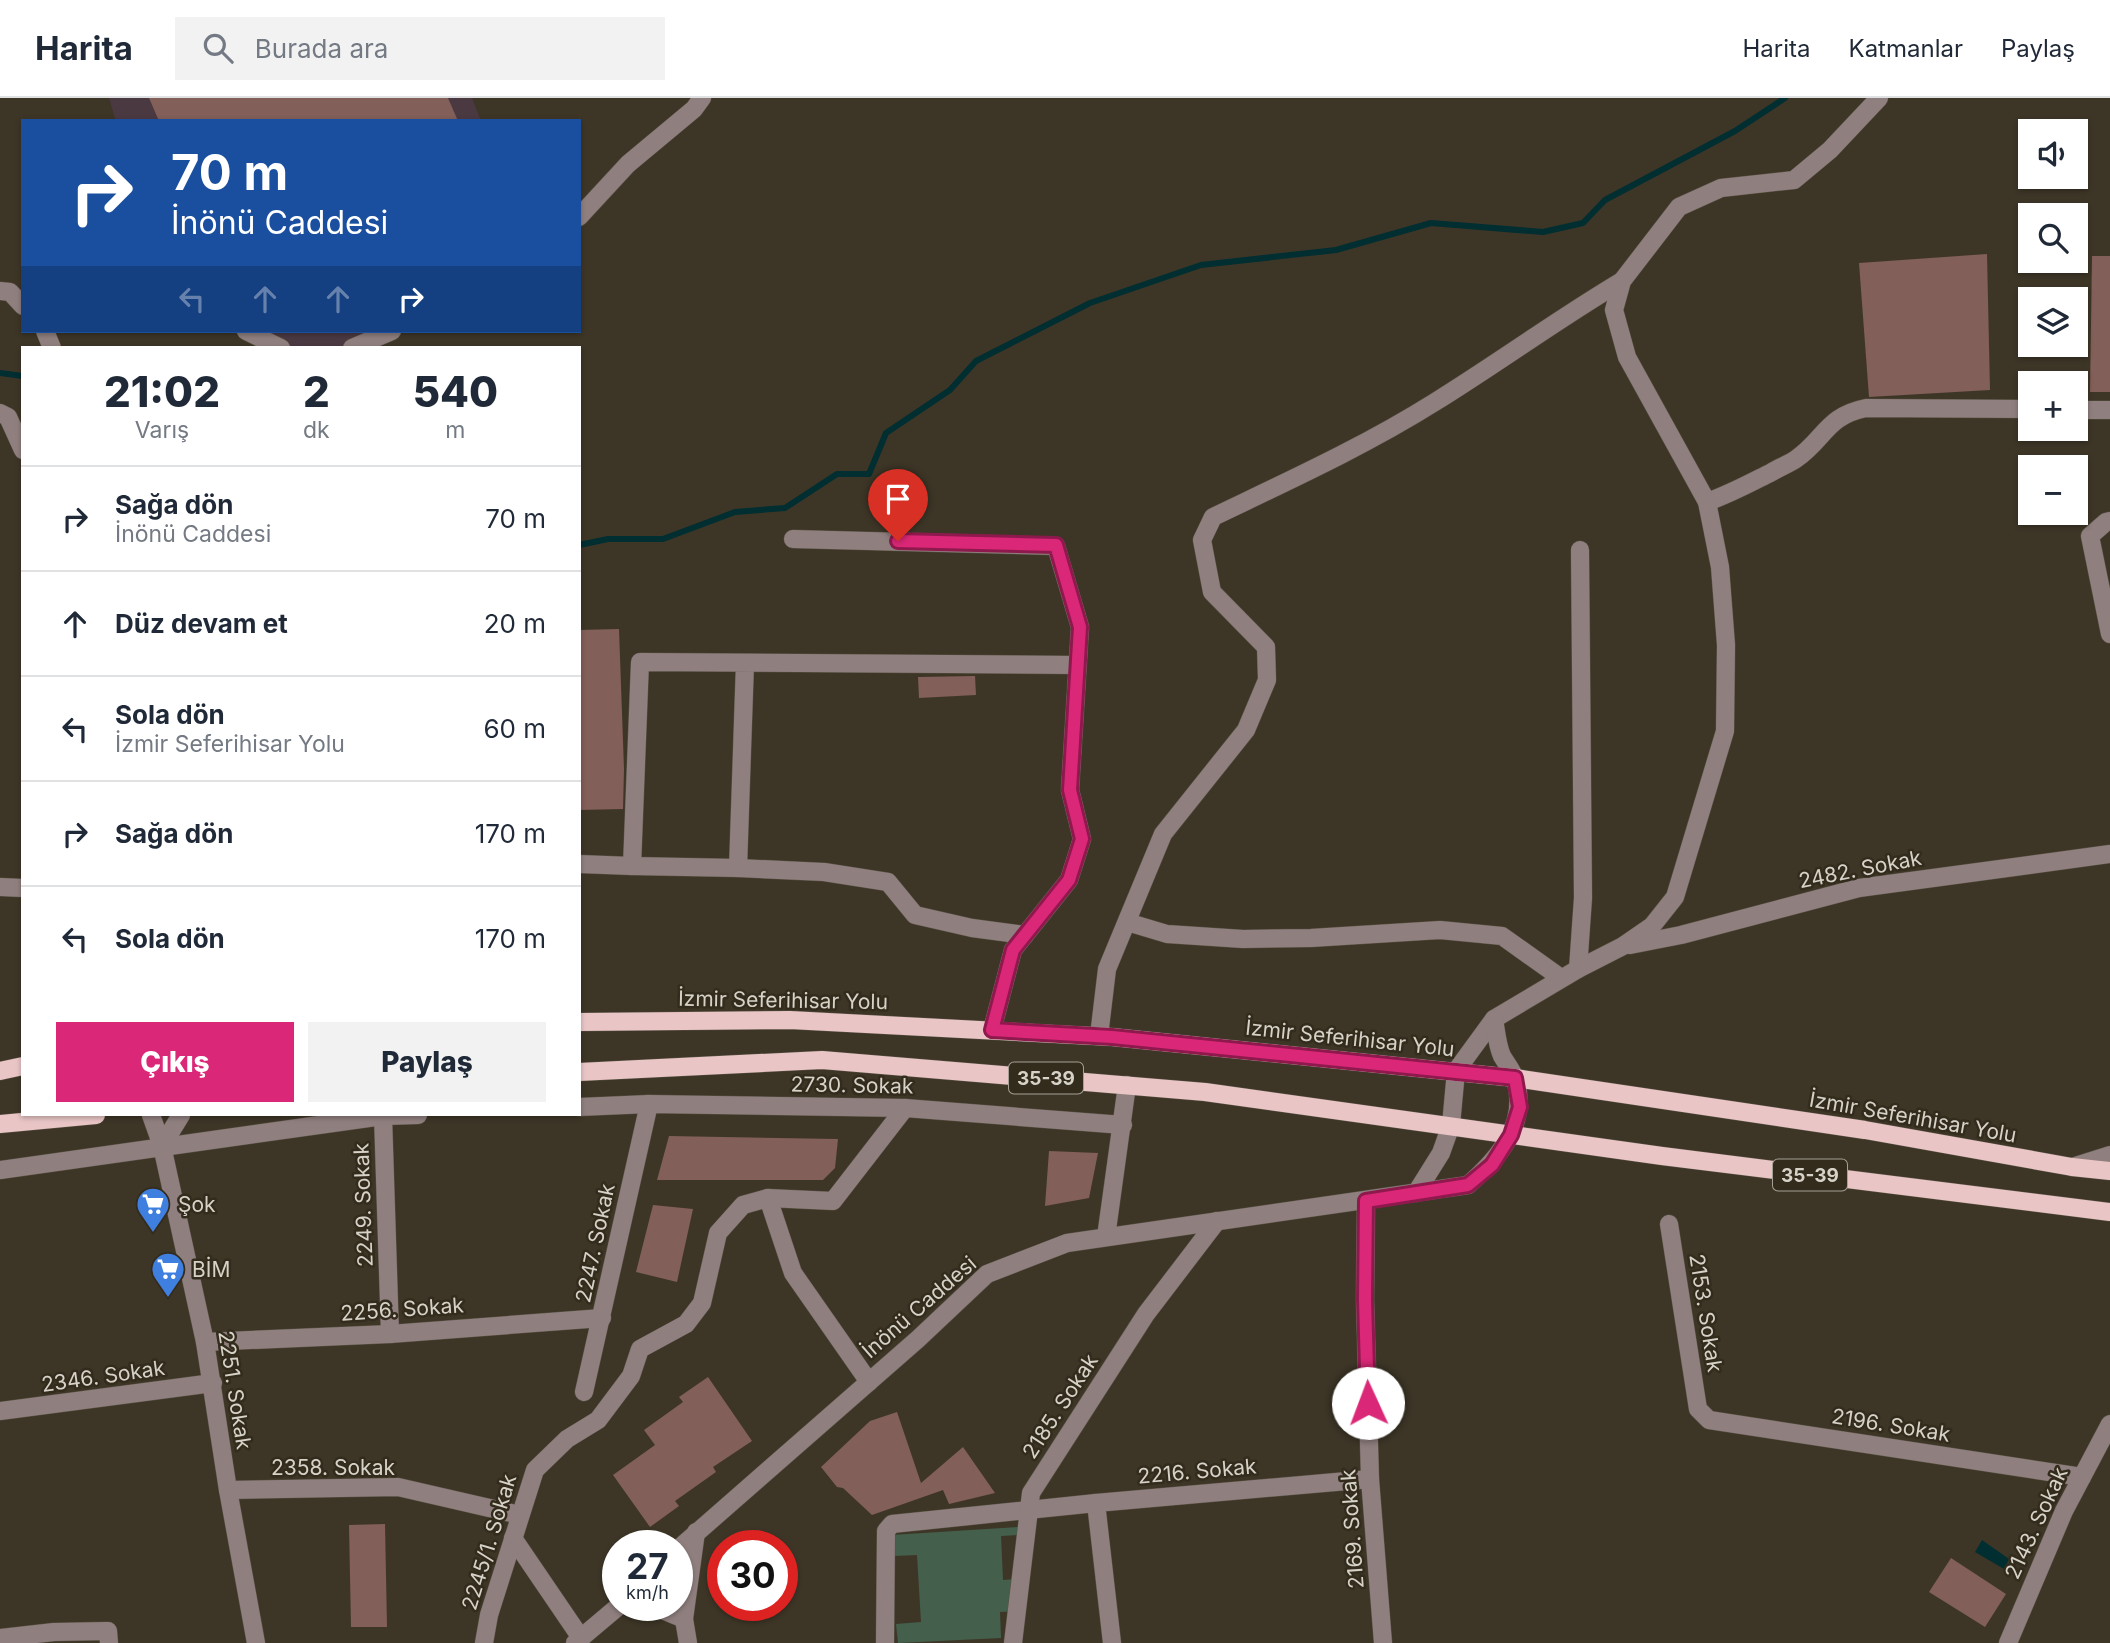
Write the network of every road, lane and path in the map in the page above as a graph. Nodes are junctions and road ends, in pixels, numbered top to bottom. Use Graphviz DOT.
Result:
graph roads {
  1 [pos="702,98"];
  2 [pos="1879,98"];
  3 [pos="581,215"];
  4 [pos="1622,281"];
  5 [pos="250,333"];
  6 [pos="387,333"];
  7 [pos="277,346"];
  8 [pos="357,346"];
  9 [pos="2018,409"];
  10 [pos="2088,410"];
  11 [pos="2110,410"];
  12 [pos="0,413"];
  13 [pos="21,446"];
  14 [pos="1707,502"];
  15 [pos="2110,521"];
  16 [pos="793,539"];
  17 [pos="1580,550"];
  18 [pos="2110,635"];
  19 [pos="746,663"];
  20 [pos="1077,665"];
  21 [pos="2110,854"];
  22 [pos="581,864"];
  23 [pos="632,866"];
  24 [pos="738,868"];
  25 [pos="0,887"];
  26 [pos="21,888"];
  27 [pos="1127,922"];
  28 [pos="1025,935"];
  29 [pos="1623,946"];
  30 [pos="1578,969"];
  31 [pos="1561,978"];
  32 [pos="1494,1019"];
  33 [pos="581,1022"];
  34 [pos="992,1030"];
  35 [pos="1099,1036"];
  36 [pos="21,1066"];
  37 [pos="0,1071"];
  38 [pos="1456,1071"];
  39 [pos="581,1072"];
  40 [pos="1515,1078"];
  41 [pos="1127,1085"];
  42 [pos="649,1104"];
  43 [pos="581,1107"];
  44 [pos="905,1108"];
  45 [pos="85,1116"];
  46 [pos="151,1116"];
  47 [pos="180,1116"];
  48 [pos="383,1116"];
  49 [pos="0,1124"];
  50 [pos="1123,1125"];
  51 [pos="1451,1125"];
  52 [pos="1511,1135"];
  53 [pos="162,1146"];
  54 [pos="2110,1155"];
  55 [pos="2072,1167"];
  56 [pos="0,1170"];
  57 [pos="2110,1171"];
  58 [pos="1416,1193"];
  59 [pos="768,1198"];
  60 [pos="1366,1201"];
  61 [pos="2110,1212"];
  62 [pos="1217,1221"];
  63 [pos="1669,1224"];
  64 [pos="1106,1237"];
  65 [pos="602,1318"];
  66 [pos="390,1334"];
  67 [pos="205,1342"];
  68 [pos="869,1382"];
  69 [pos="213,1383"];
  70 [pos="584,1392"];
  71 [pos="1698,1409"];
  72 [pos="0,1411"];
  73 [pos="2110,1424"];
  74 [pos="2082,1477"];
  75 [pos="1370,1479"];
  76 [pos="228,1490"];
  77 [pos="1096,1503"];
  78 [pos="1029,1511"];
  79 [pos="520,1515"];
  80 [pos="696,1532"];
  81 [pos="693,1535"];
  82 [pos="513,1538"];
  83 [pos="693,1554"];
  84 [pos="602,1620"];
  85 [pos="684,1621"];
  86 [pos="108,1637"];
  87 [pos="0,1638"];
  88 [pos="578,1640"];
  89 [pos="256,1643"];
  90 [pos="484,1643"];
  91 [pos="688,1643"];
  92 [pos="885,1643"];
  93 [pos="1013,1643"];
  94 [pos="1112,1643"];
  95 [pos="1383,1643"];
  96 [pos="2008,1643"];
  1 -- 3 [label="street"];
  2 -- 4 [label="street"];
  4 -- 14 [label="street"];
  4 -- 27 [label="street"];
  5 -- 7 [label="street"];
  6 -- 8 [label="street"];
  9 -- 14 [label="street"];
  10 -- 11 [label="street"];
  12 -- 13 [label="street"];
  14 -- 29 [label="street"];
  15 -- 18 [label="street"];
  16 -- 20 [label="street"];
  17 -- 30 [label="street"];
  19 -- 20 [label="street"];
  19 -- 23 [label="street"];
  19 -- 24 [label="street"];
  20 -- 28 [label="street"];
  21 -- 29 [label="street, 2482. Sokak"];
  22 -- 23 [label="street"];
  23 -- 24 [label="street"];
  24 -- 28 [label="street"];
  25 -- 26 [label="street"];
  27 -- 31 [label="street"];
  27 -- 35 [label="street"];
  28 -- 34 [label="street"];
  29 -- 30 [label="street"];
  30 -- 31 [label="street"];
  31 -- 32 [label="street"];
  32 -- 38 [label="street"];
  32 -- 40 [label="street"];
  33 -- 34 [label="main road, İzmir Seferihisar Yolu / 35-39"];
  34 -- 35 [label="main road, İzmir Seferihisar Yolu / 35-39"];
  35 -- 38 [label="main road, İzmir Seferihisar Yolu / 35-39"];
  36 -- 37 [label="main road"];
  38 -- 40 [label="main road, İzmir Seferihisar Yolu / 35-39"];
  38 -- 51 [label="street"];
  39 -- 41 [label="main road, 35-39"];
  40 -- 52 [label="street, İnönü Caddesi"];
  40 -- 55 [label="main road, İzmir Seferihisar Yolu / 35-39"];
  41 -- 50 [label="street"];
  41 -- 51 [label="main road, 35-39"];
  42 -- 43 [label="street, 2730. Sokak"];
  42 -- 44 [label="street, 2730. Sokak"];
  42 -- 65 [label="street, 2247. Sokak"];
  44 -- 50 [label="street, 2730. Sokak"];
  44 -- 59 [label="street, 2245/1. Sokak"];
  45 -- 49 [label="main road"];
  46 -- 53 [label="street, 2251. Sokak"];
  47 -- 53 [label="street"];
  48 -- 53 [label="street"];
  48 -- 66 [label="street, 2249. Sokak"];
  50 -- 64 [label="street"];
  51 -- 52 [label="main road, 35-39"];
  51 -- 58 [label="street"];
  52 -- 58 [label="street, İnönü Caddesi"];
  52 -- 61 [label="main road, 35-39"];
  53 -- 56 [label="street"];
  53 -- 67 [label="street, 2251. Sokak"];
  54 -- 55 [label="street"];
  55 -- 57 [label="main road, İzmir Seferihisar Yolu / 35-39"];
  58 -- 60 [label="street, İnönü Caddesi"];
  59 -- 68 [label="street"];
  59 -- 79 [label="street, 2245/1. Sokak"];
  60 -- 62 [label="street, İnönü Caddesi"];
  60 -- 75 [label="street, 2169. Sokak"];
  62 -- 64 [label="street, İnönü Caddesi"];
  62 -- 78 [label="street, 2185. Sokak"];
  63 -- 71 [label="street, 2153. Sokak"];
  64 -- 68 [label="street, İnönü Caddesi"];
  65 -- 66 [label="street, 2256. Sokak"];
  65 -- 70 [label="street, 2247. Sokak"];
  66 -- 67 [label="street, 2256. Sokak"];
  67 -- 69 [label="street, 2251. Sokak"];
  68 -- 80 [label="street, İnönü Caddesi"];
  69 -- 72 [label="street, 2346. Sokak"];
  69 -- 76 [label="street, 2251. Sokak"];
  71 -- 74 [label="street, 2196. Sokak"];
  73 -- 74 [label="street, 2143. Sokak"];
  74 -- 96 [label="street, 2143. Sokak"];
  75 -- 77 [label="street, 2216. Sokak"];
  75 -- 95 [label="street, 2169. Sokak"];
  76 -- 79 [label="street, 2358. Sokak"];
  76 -- 89 [label="street, 2251. Sokak"];
  77 -- 78 [label="street, 2216. Sokak"];
  77 -- 94 [label="street"];
  78 -- 92 [label="street, 2216. Sokak"];
  78 -- 93 [label="street, 2185. Sokak"];
  79 -- 82 [label="street, 2245/1. Sokak"];
  80 -- 81 [label="street, İnönü Caddesi"];
  80 -- 83 [label="street"];
  82 -- 88 [label="street"];
  82 -- 90 [label="street, 2245/1. Sokak"];
  84 -- 88 [label="street"];
  85 -- 91 [label="street"];
  86 -- 87 [label="street"];
}
